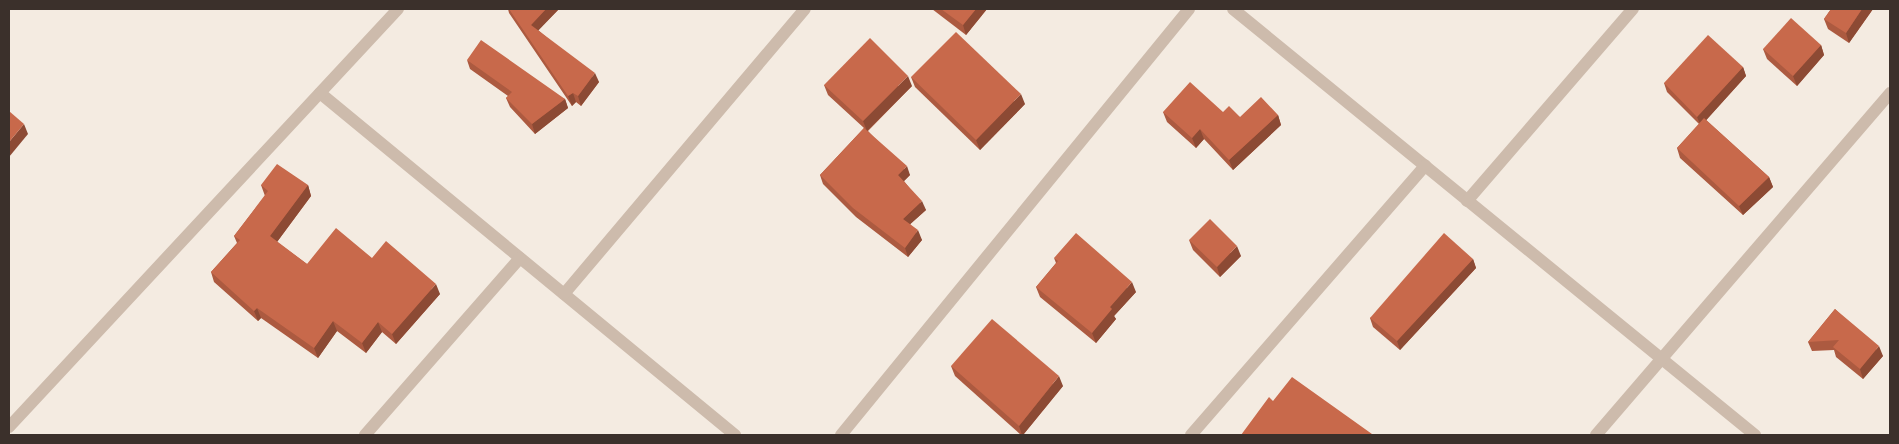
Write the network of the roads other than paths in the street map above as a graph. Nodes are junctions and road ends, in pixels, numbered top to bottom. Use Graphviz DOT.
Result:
graph roads {
  1 [pos="398,9"];
  2 [pos="805,9"];
  3 [pos="1190,9"];
  4 [pos="1232,9"];
  5 [pos="1633,9"];
  6 [pos="320,92"];
  7 [pos="1890,92"];
  8 [pos="1425,166"];
  9 [pos="1468,201"];
  10 [pos="520,258"];
  11 [pos="564,294"];
  12 [pos="1662,360"];
  13 [pos="9,427"];
  14 [pos="729,433"];
  15 [pos="365,435"];
  16 [pos="841,435"];
  17 [pos="1191,435"];
  18 [pos="1596,435"];
  19 [pos="1755,435"];
  1 -- 6 [label="street"];
  2 -- 11 [label="street"];
  3 -- 16 [label="street"];
  4 -- 8 [label="street"];
  5 -- 9 [label="street"];
  6 -- 10 [label="street"];
  6 -- 13 [label="street"];
  7 -- 12 [label="street"];
  8 -- 9 [label="street"];
  8 -- 17 [label="street"];
  9 -- 12 [label="street"];
  10 -- 11 [label="street"];
  10 -- 15 [label="street"];
  11 -- 14 [label="street"];
  12 -- 18 [label="street"];
  12 -- 19 [label="street"];
}
